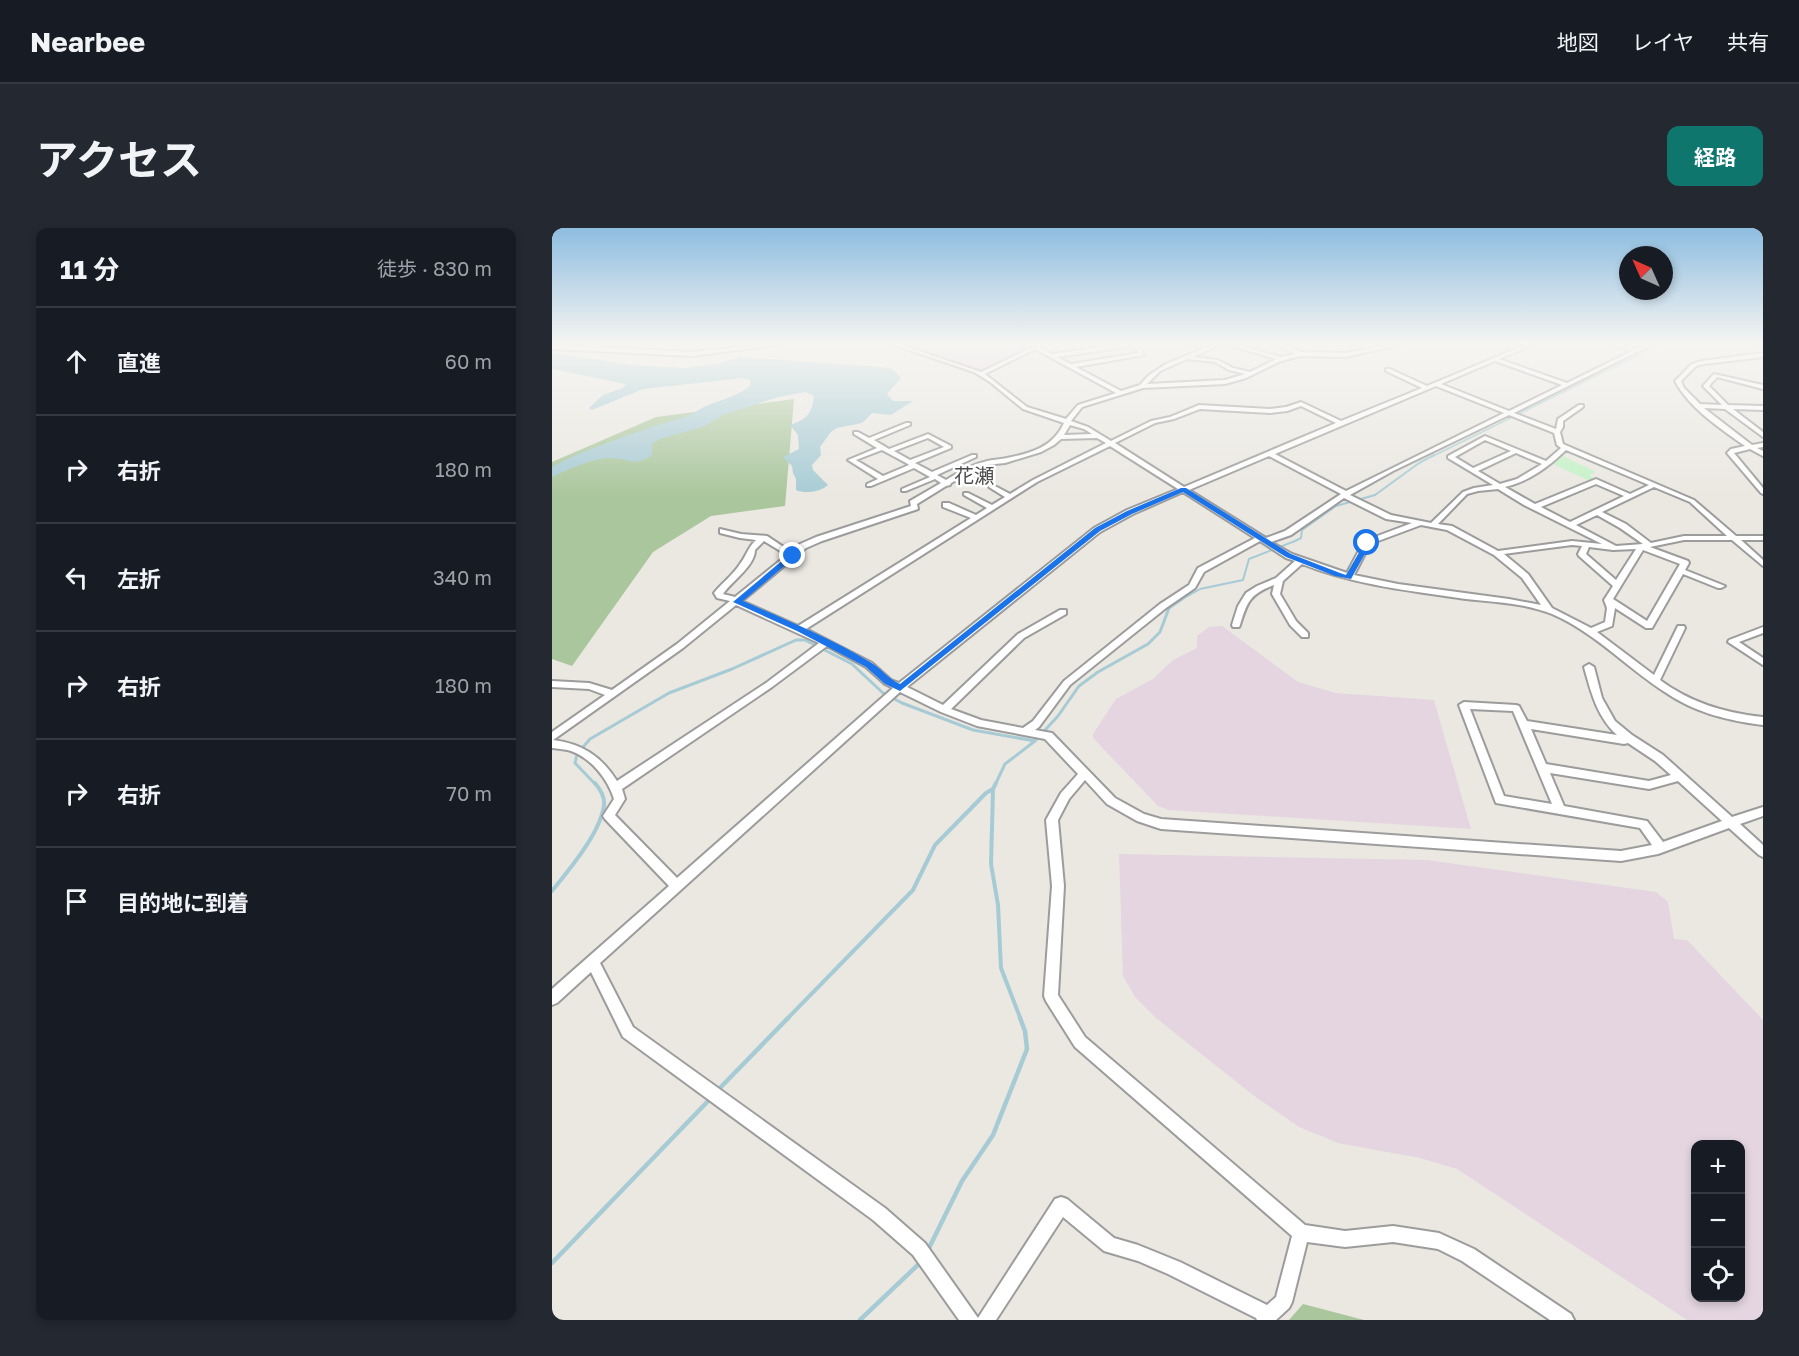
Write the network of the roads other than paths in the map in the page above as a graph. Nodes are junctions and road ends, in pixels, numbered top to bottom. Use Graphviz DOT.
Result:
graph roads {
  1 [pos="1008,395"];
  2 [pos="1111,395"];
  3 [pos="1411,395"];
  4 [pos="1466,395"];
  5 [pos="1544,395"];
  6 [pos="1686,395"];
  7 [pos="1713,395"];
  8 [pos="1581,406"];
  9 [pos="1699,406"];
  10 [pos="1761,406"];
  11 [pos="1726,407"];
  12 [pos="1511,412"];
  13 [pos="1068,420"];
  14 [pos="908,424"];
  15 [pos="1342,424"];
  16 [pos="1557,432"];
  17 [pos="856,433"];
  18 [pos="1763,435"];
  19 [pos="1099,436"];
  20 [pos="1059,437"];
  21 [pos="869,440"];
  22 [pos="1109,444"];
  23 [pos="1763,445"];
  24 [pos="1564,447"];
  25 [pos="1748,447"];
  26 [pos="886,450"];
  27 [pos="1516,451"];
  28 [pos="1270,454"];
  29 [pos="1763,454"];
  30 [pos="974,456"];
  31 [pos="1005,461"];
  32 [pos="912,464"];
  33 [pos="1547,464"];
  34 [pos="1474,470"];
  35 [pos="933,476"];
  36 [pos="883,479"];
  37 [pos="948,484"];
  38 [pos="869,485"];
  39 [pos="1654,485"];
  40 [pos="991,486"];
  41 [pos="1500,487"];
  42 [pos="904,490"];
  43 [pos="1184,490"];
  44 [pos="1763,492"];
  45 [pos="966,494"];
  46 [pos="1345,495"];
  47 [pos="1629,496"];
  48 [pos="1011,497"];
  49 [pos="946,505"];
  50 [pos="915,507"];
  51 [pos="1535,507"];
  52 [pos="993,508"];
  53 [pos="1596,512"];
  54 [pos="976,518"];
  55 [pos="1423,522"];
  56 [pos="1434,524"];
  57 [pos="1570,525"];
  58 [pos="723,531"];
  59 [pos="764,538"];
  60 [pos="1735,538"];
  61 [pos="1763,538"];
  62 [pos="1270,544"];
  63 [pos="1586,546"];
  64 [pos="1644,546"];
  65 [pos="1615,548"];
  66 [pos="1497,553"];
  67 [pos="1751,553"];
  68 [pos="1763,553"];
  69 [pos="793,556"];
  70 [pos="1300,561"];
  71 [pos="1763,564"];
  72 [pos="1681,571"];
  73 [pos="1349,577"];
  74 [pos="1279,580"];
  75 [pos="1617,585"];
  76 [pos="1721,586"];
  77 [pos="1608,600"];
  78 [pos="738,601"];
  79 [pos="1548,610"];
  80 [pos="1063,612"];
  81 [pos="1236,625"];
  82 [pos="1681,628"];
  83 [pos="800,629"];
  84 [pos="1763,630"];
  85 [pos="1593,631"];
  86 [pos="1306,639"];
  87 [pos="826,642"];
  88 [pos="1763,662"];
  89 [pos="1589,667"];
  90 [pos="1655,681"];
  91 [pos="552,684"];
  92 [pos="898,690"];
  93 [pos="614,694"];
  94 [pos="945,710"];
  95 [pos="1763,721"];
  96 [pos="1524,724"];
  97 [pos="1027,730"];
  98 [pos="552,737"];
  99 [pos="1628,738"];
  100 [pos="552,744"];
  101 [pos="1543,768"];
  102 [pos="1083,775"];
  103 [pos="1679,777"];
  104 [pos="617,787"];
  105 [pos="1560,810"];
  106 [pos="1763,811"];
  107 [pos="1730,824"];
  108 [pos="1661,848"];
  109 [pos="1763,852"];
  110 [pos="676,885"];
  111 [pos="592,961"];
  112 [pos="552,998"];
  113 [pos="1301,1233"];
  114 [pos="1266,1318"];
  115 [pos="970,1320"];
  116 [pos="986,1320"];
  117 [pos="1565,1320"];
  1 -- 13 [label="street"];
  2 -- 13 [label="street"];
  3 -- 15 [label="street"];
  4 -- 12 [label="street"];
  5 -- 12 [label="street"];
  6 -- 9 [label="street"];
  7 -- 11 [label="street"];
  8 -- 16 [label="street"];
  9 -- 11 [label="street"];
  9 -- 25 [label="street"];
  10 -- 11 [label="street"];
  11 -- 18 [label="street"];
  12 -- 16 [label="street"];
  12 -- 46 [label="street"];
  13 -- 19 [label="street"];
  13 -- 20 [label="street"];
  14 -- 21 [label="street"];
  15 -- 22 [label="street"];
  15 -- 28 [label="street"];
  16 -- 24 [label="street"];
  17 -- 21 [label="street"];
  19 -- 20 [label="street"];
  19 -- 22 [label="street"];
  20 -- 31 [label="street"];
  21 -- 26 [label="street"];
  22 -- 43 [label="street"];
  22 -- 48 [label="street"];
  23 -- 25 [label="street"];
  24 -- 33 [label="street"];
  24 -- 39 [label="street"];
  25 -- 29 [label="street"];
  25 -- 44 [label="street"];
  26 -- 32 [label="street"];
  26 -- 32 [label="street"];
  26 -- 36 [label="street"];
  27 -- 33 [label="street"];
  27 -- 34 [label="street"];
  27 -- 34 [label="street"];
  28 -- 43 [label="street"];
  28 -- 46 [label="street"];
  30 -- 35 [label="street"];
  31 -- 37 [label="street"];
  31 -- 50 [label="street"];
  32 -- 35 [label="street"];
  32 -- 36 [label="street"];
  33 -- 41 [label="street"];
  34 -- 41 [label="street"];
  35 -- 37 [label="street"];
  35 -- 42 [label="street"];
  36 -- 38 [label="street"];
  37 -- 50 [label="street"];
  39 -- 47 [label="street"];
  39 -- 60 [label="street"];
  40 -- 48 [label="street"];
  41 -- 51 [label="street"];
  41 -- 56 [label="street"];
  43 -- 62 [label="street"];
  43 -- 92 [label="street"];
  45 -- 52 [label="street"];
  46 -- 55 [label="street"];
  46 -- 62 [label="street"];
  47 -- 51 [label="street"];
  47 -- 53 [label="street"];
  48 -- 52 [label="street"];
  49 -- 54 [label="street"];
  50 -- 69 [label="street"];
  51 -- 57 [label="street"];
  52 -- 54 [label="street"];
  53 -- 57 [label="street"];
  53 -- 64 [label="street"];
  54 -- 83 [label="street"];
  55 -- 56 [label="street"];
  55 -- 73 [label="street"];
  56 -- 66 [label="street"];
  57 -- 65 [label="street"];
  58 -- 59 [label="street"];
  59 -- 69 [label="street"];
  59 -- 78 [label="street"];
  60 -- 61 [label="street"];
  60 -- 64 [label="street"];
  60 -- 67 [label="street"];
  62 -- 70 [label="street"];
  62 -- 97 [label="street"];
  63 -- 65 [label="street"];
  63 -- 66 [label="street"];
  63 -- 75 [label="street"];
  64 -- 65 [label="street"];
  64 -- 72 [label="street"];
  64 -- 75 [label="street"];
  66 -- 79 [label="street"];
  67 -- 68 [label="street"];
  67 -- 71 [label="street"];
  69 -- 78 [label="street"];
  70 -- 73 [label="street"];
  70 -- 74 [label="street"];
  72 -- 76 [label="street"];
  72 -- 77 [label="street"];
  73 -- 79 [label="street"];
  74 -- 81 [label="street"];
  74 -- 86 [label="street"];
  75 -- 77 [label="street"];
  77 -- 85 [label="street"];
  78 -- 83 [label="street"];
  78 -- 93 [label="street"];
  79 -- 85 [label="street"];
  80 -- 94 [label="street"];
  82 -- 90 [label="street"];
  83 -- 87 [label="street"];
  84 -- 88 [label="street"];
  85 -- 90 [label="street"];
  87 -- 92 [label="street"];
  87 -- 104 [label="street"];
  89 -- 99 [label="street"];
  90 -- 95 [label="street"];
  91 -- 93 [label="street"];
  92 -- 94 [label="street"];
  92 -- 110 [label="street"];
  93 -- 98 [label="street"];
  94 -- 97 [label="street"];
  96 -- 99 [label="street"];
  96 -- 101 [label="street"];
  96 -- 105 [label="street"];
  97 -- 102 [label="street"];
  99 -- 103 [label="street"];
  100 -- 104 [label="street"];
  101 -- 103 [label="street"];
  101 -- 105 [label="street"];
  102 -- 108 [label="street"];
  102 -- 113 [label="street"];
  103 -- 107 [label="street"];
  104 -- 110 [label="street"];
  105 -- 108 [label="street"];
  106 -- 107 [label="street"];
  107 -- 108 [label="street"];
  107 -- 109 [label="street"];
  110 -- 111 [label="street"];
  111 -- 112 [label="street"];
  111 -- 115 [label="street"];
  113 -- 114 [label="street"];
  113 -- 117 [label="street"];
  114 -- 116 [label="street"];
}
